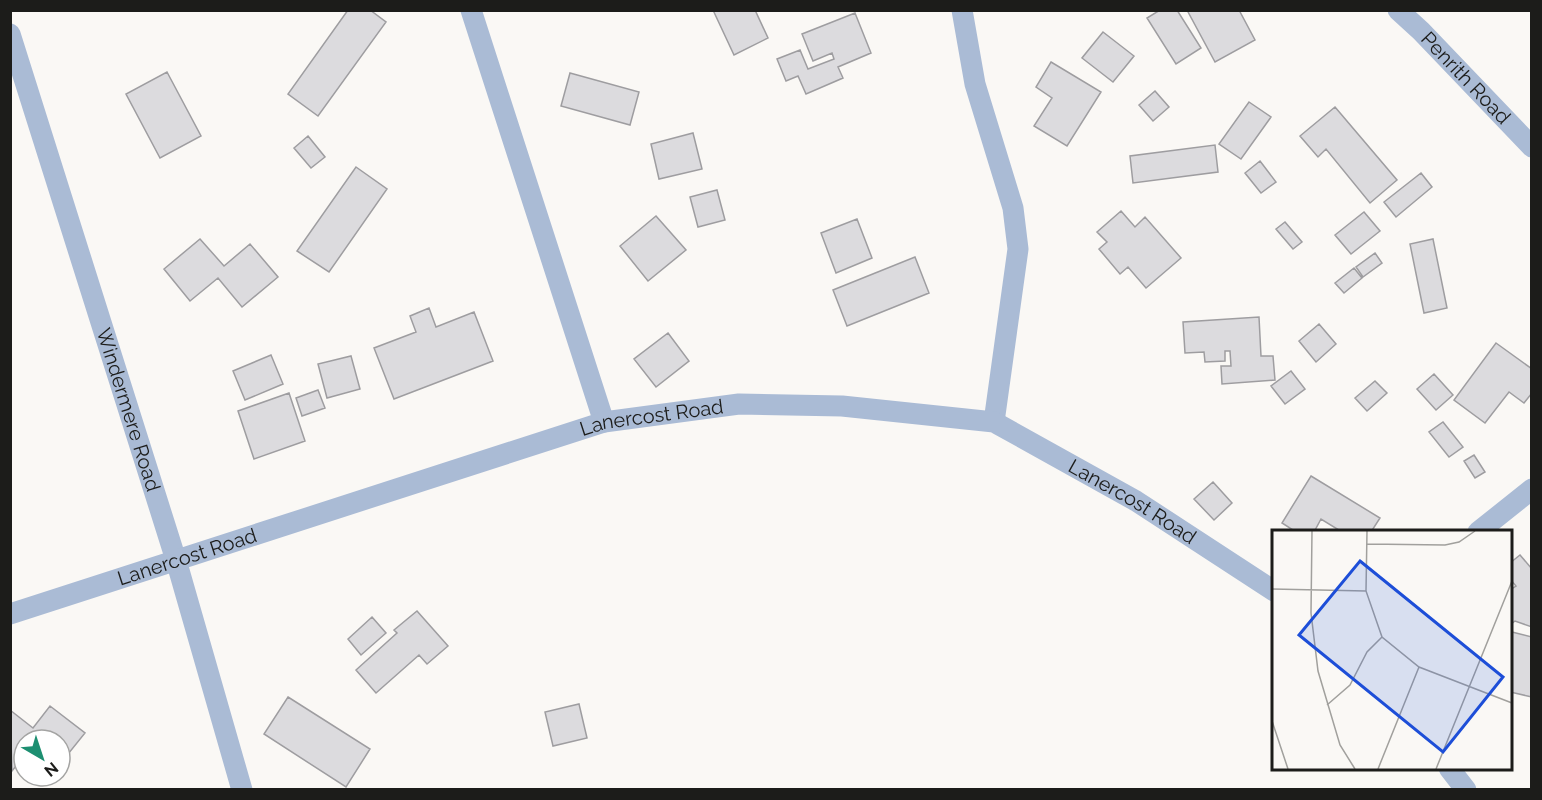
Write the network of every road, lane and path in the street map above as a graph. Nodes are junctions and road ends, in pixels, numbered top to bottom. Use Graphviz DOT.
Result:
graph roads {
  1 [pos="471,10"];
  2 [pos="962,10"];
  3 [pos="1398,10"];
  4 [pos="10,34"];
  5 [pos="1532,147"];
  6 [pos="603,422"];
  7 [pos="994,422"];
  8 [pos="1532,489"];
  9 [pos="1479,530"];
  10 [pos="176,560"];
  11 [pos="1272,590"];
  12 [pos="10,614"];
  13 [pos="1451,770"];
  14 [pos="242,789"];
  15 [pos="1466,789"];
  1 -- 6 [label="street"];
  2 -- 7 [label="street"];
  3 -- 5 [label="street, Penrith Road"];
  4 -- 10 [label="street, Windermere Road"];
  6 -- 7 [label="street, Lanercost Road"];
  6 -- 10 [label="street, Lanercost Road"];
  7 -- 11 [label="street, Lanercost Road"];
  8 -- 9 [label="street"];
  10 -- 12 [label="street, Lanercost Road"];
  10 -- 14 [label="street, Windermere Road"];
  13 -- 15 [label="street"];
}
